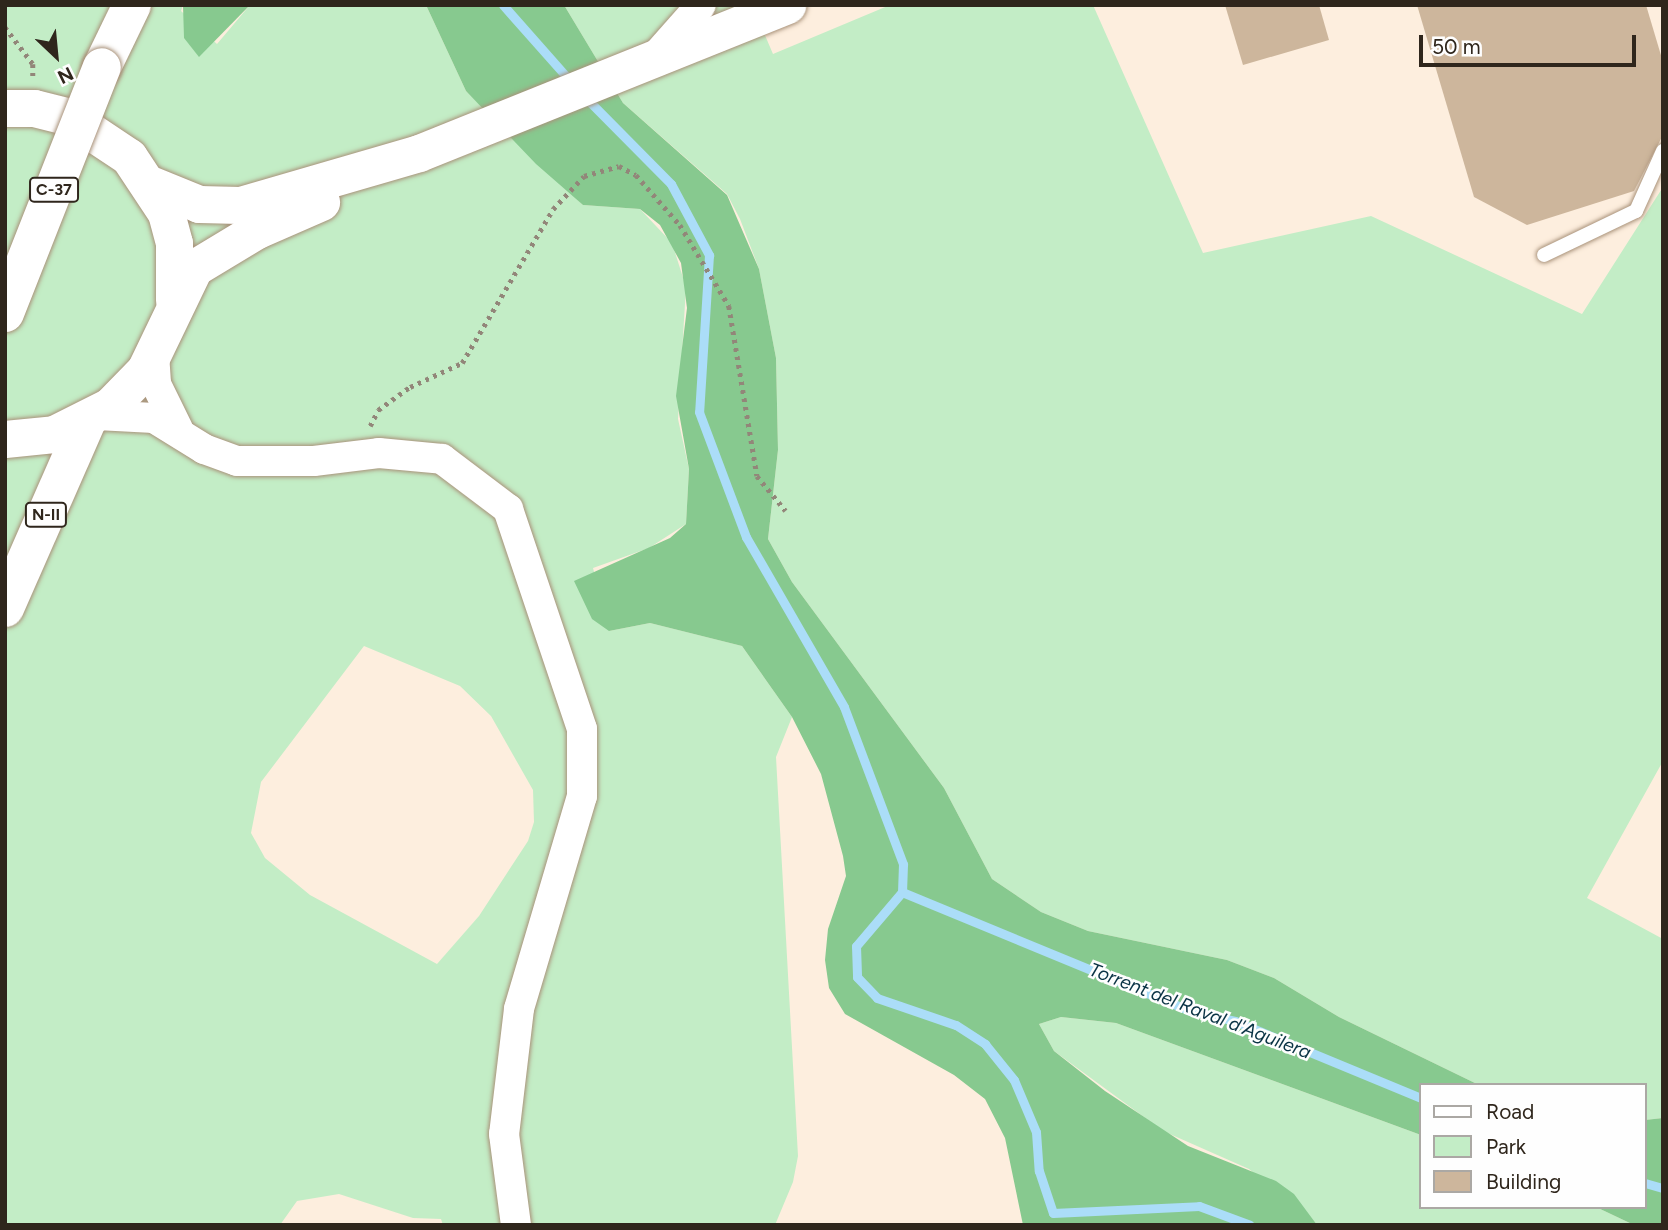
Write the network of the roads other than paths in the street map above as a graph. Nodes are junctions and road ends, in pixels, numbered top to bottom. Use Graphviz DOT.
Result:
graph roads {
  1 [pos="132,5"];
  2 [pos="701,5"];
  3 [pos="787,5"];
  4 [pos="751,14"];
  5 [pos="652,60"];
  6 [pos="20,108"];
  7 [pos="1663,151"];
  8 [pos="419,153"];
  9 [pos="152,185"];
  10 [pos="1544,254"];
  11 [pos="173,306"];
  12 [pos="5,313"];
  13 [pos="154,354"];
  14 [pos="92,418"];
  15 [pos="178,429"];
  16 [pos="5,439"];
  17 [pos="5,608"];
  18 [pos="516,1225"];
  1 -- 12 [label="highway, C-37, bridge"];
  2 -- 5 [label="street"];
  3 -- 4 [label="street, N-II"];
  4 -- 5 [label="street, N-II"];
  5 -- 8 [label="street, N-II"];
  6 -- 9 [label="street, N-II"];
  7 -- 10 [label="lane"];
  8 -- 9 [label="street, N-II"];
  8 -- 11 [label="street, N-II"];
  9 -- 11 [label="street, N-II"];
  11 -- 13 [label="street, N-II"];
  13 -- 14 [label="street, N-II"];
  13 -- 15 [label="street"];
  14 -- 15 [label="street"];
  14 -- 16 [label="street, N-II"];
  14 -- 17 [label="highway, N-II"];
  15 -- 18 [label="street"];
}
